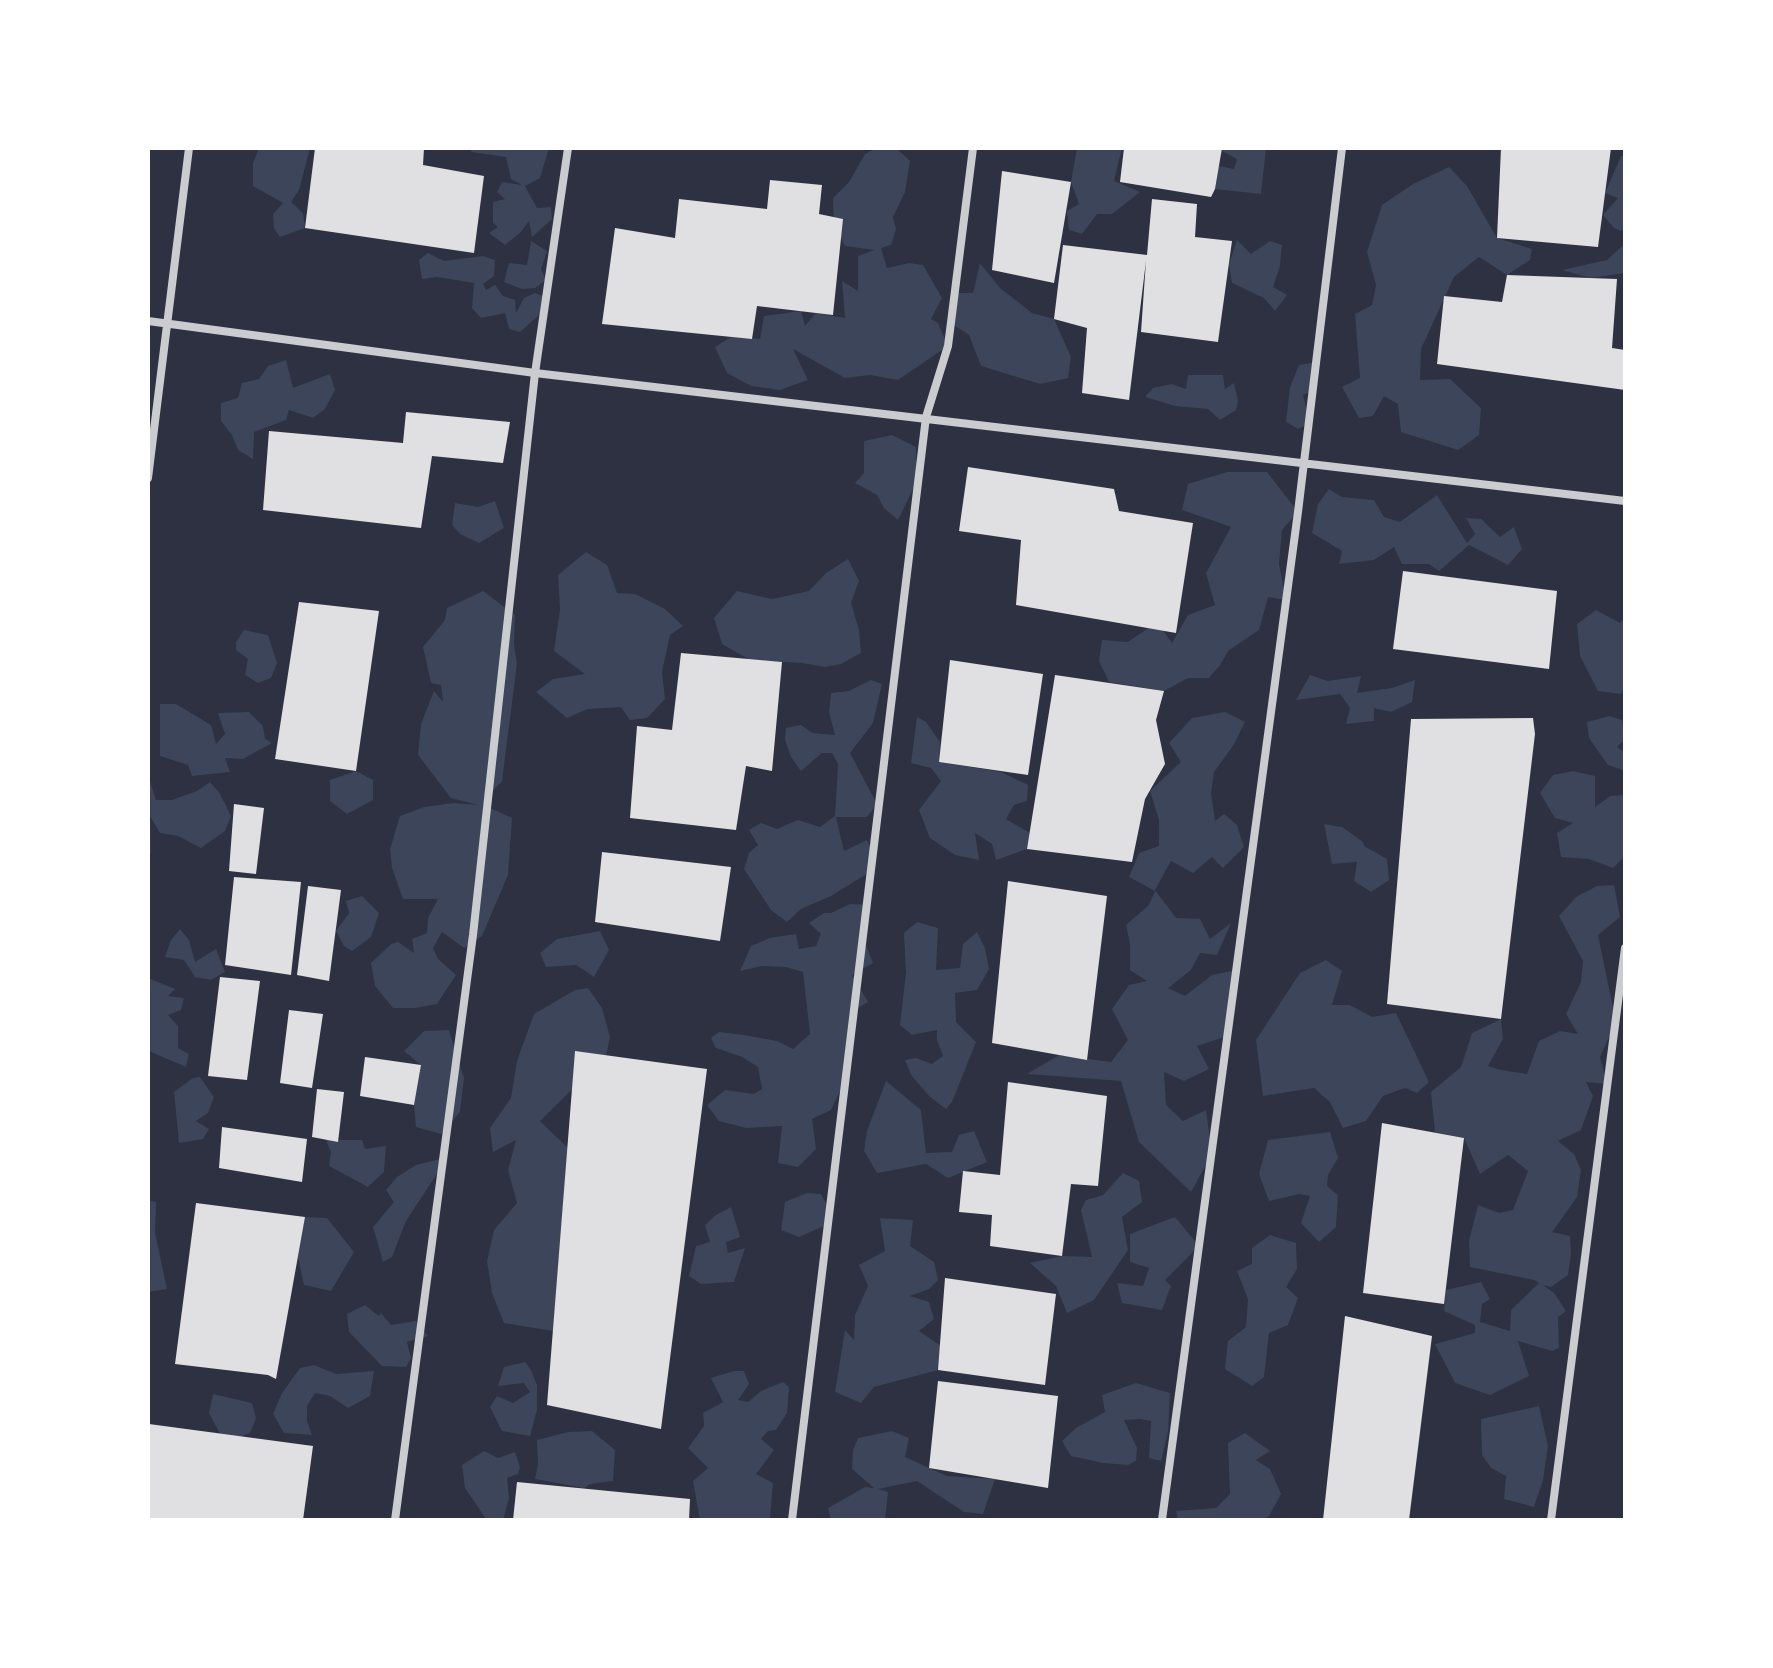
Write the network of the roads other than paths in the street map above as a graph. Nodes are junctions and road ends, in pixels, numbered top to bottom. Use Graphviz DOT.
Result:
graph roads {
  1 [pos="189,148"];
  2 [pos="568,148"];
  3 [pos="973,148"];
  4 [pos="1342,148"];
  5 [pos="148,321"];
  6 [pos="167,323"];
  7 [pos="535,373"];
  8 [pos="926,417"];
  9 [pos="1305,462"];
  10 [pos="148,478"];
  11 [pos="1625,501"];
  12 [pos="1625,948"];
  13 [pos="395,1520"];
  14 [pos="792,1520"];
  15 [pos="1162,1520"];
  16 [pos="1551,1520"];
  1 -- 6 [label="street"];
  2 -- 7 [label="street"];
  3 -- 8 [label="street"];
  4 -- 9 [label="street"];
  5 -- 6 [label="street"];
  6 -- 7 [label="street"];
  6 -- 10 [label="street"];
  7 -- 8 [label="street"];
  7 -- 13 [label="street"];
  8 -- 9 [label="street"];
  8 -- 14 [label="street"];
  9 -- 11 [label="street"];
  9 -- 15 [label="street"];
  12 -- 16 [label="street"];
}
